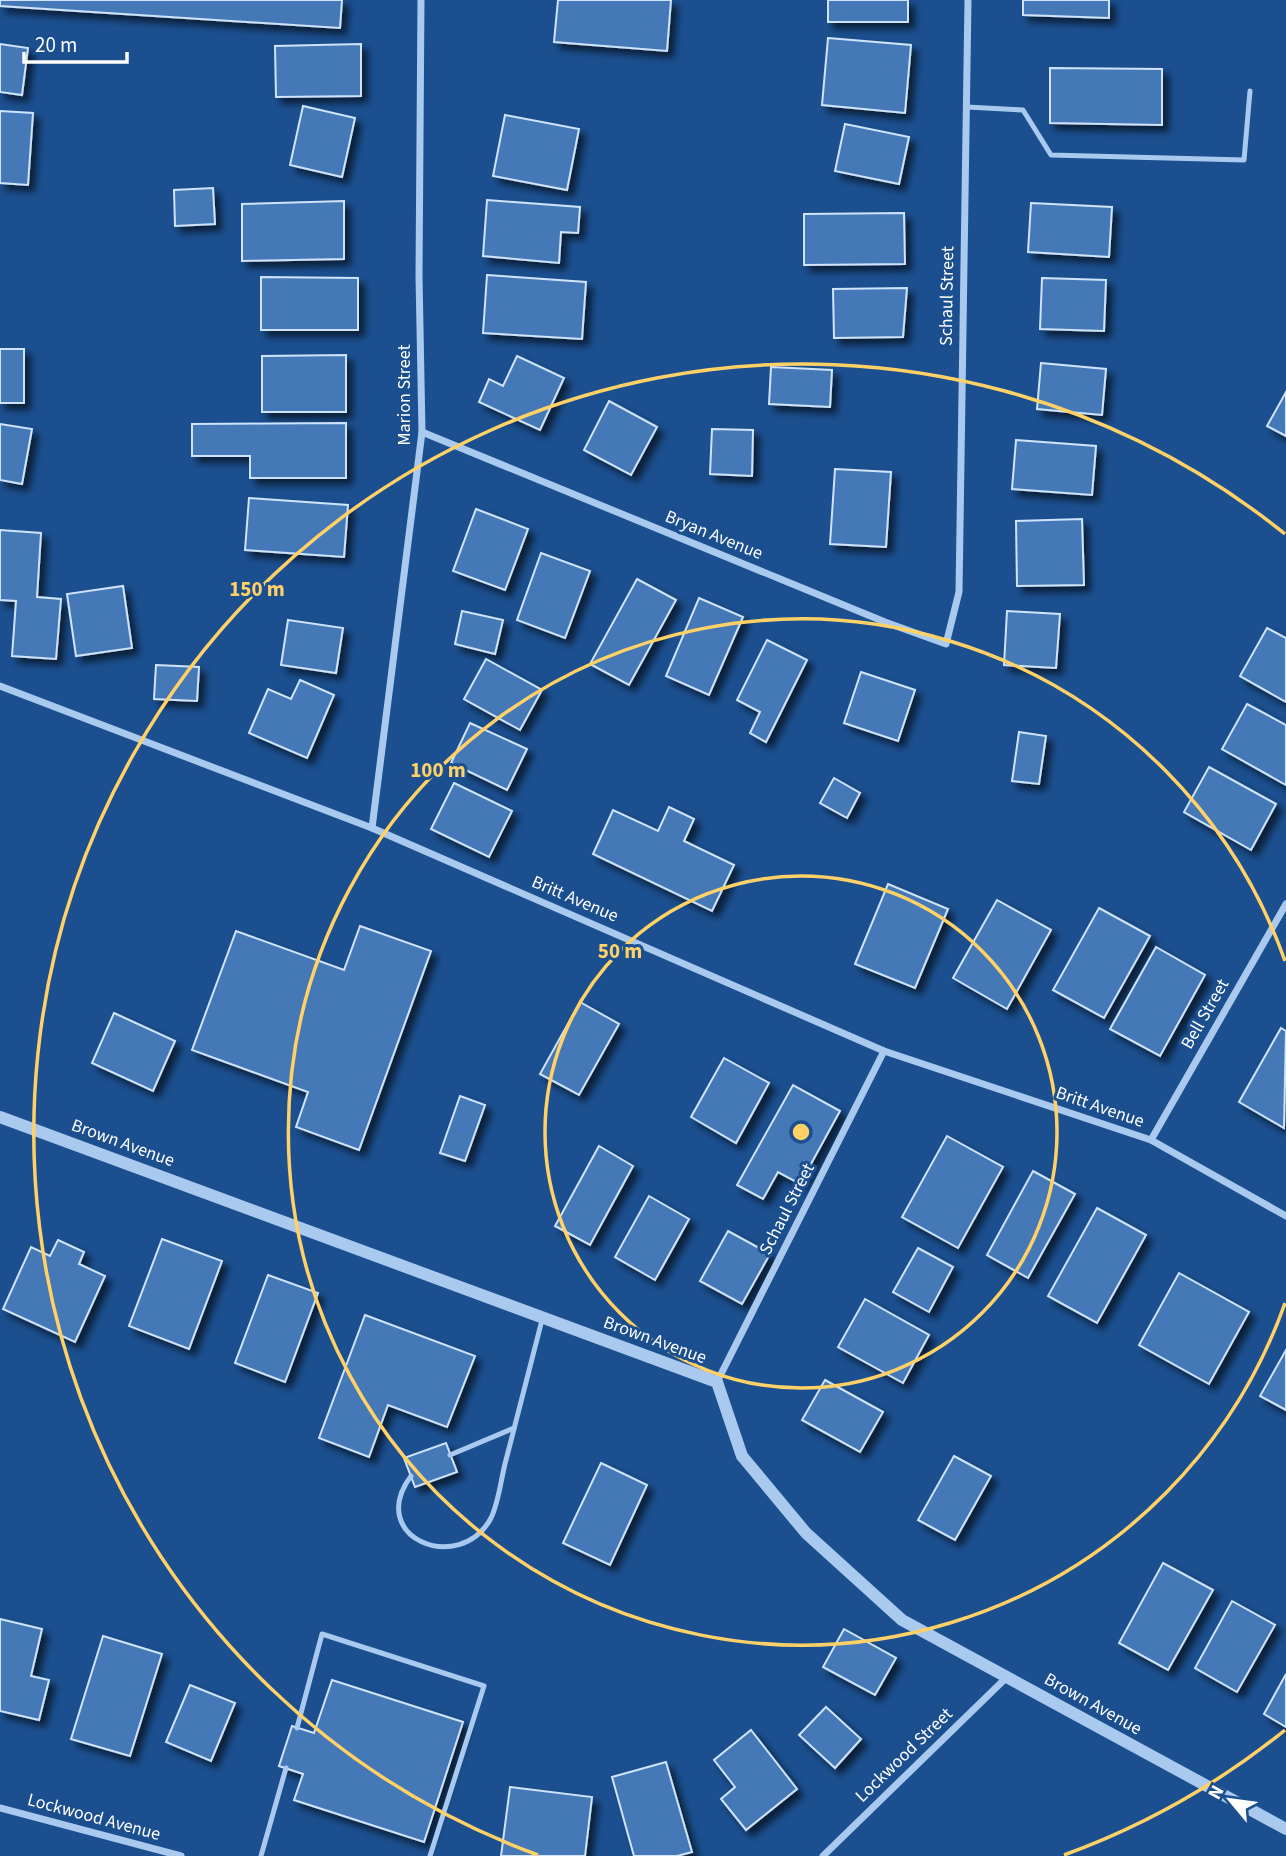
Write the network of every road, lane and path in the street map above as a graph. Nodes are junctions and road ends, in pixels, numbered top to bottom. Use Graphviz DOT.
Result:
graph roads {
  1 [pos="421,0"];
  2 [pos="968,0"];
  3 [pos="1250,90"];
  4 [pos="967,107"];
  5 [pos="422,432"];
  6 [pos="959,592"];
  7 [pos="0,686"];
  8 [pos="372,828"];
  9 [pos="1286,904"];
  10 [pos="884,1051"];
  11 [pos="0,1117"];
  12 [pos="1151,1140"];
  13 [pos="1286,1216"];
  14 [pos="543,1317"];
  15 [pos="717,1382"];
  16 [pos="514,1428"];
  17 [pos="450,1455"];
  18 [pos="411,1476"];
  19 [pos="1007,1677"];
  20 [pos="297,1728"];
  21 [pos="286,1768"];
  22 [pos="0,1808"];
  23 [pos="1286,1829"];
  24 [pos="181,1856"];
  25 [pos="261,1856"];
  26 [pos="430,1856"];
  27 [pos="823,1856"];
  1 -- 5 [label="street, Marion Street"];
  2 -- 4 [label="street, Schaul Street"];
  3 -- 4 [label="lane"];
  4 -- 6 [label="street, Schaul Street"];
  5 -- 6 [label="street, Bryan Avenue"];
  5 -- 8 [label="street, Marion Street"];
  7 -- 8 [label="street, Britt Avenue"];
  8 -- 10 [label="street, Britt Avenue"];
  9 -- 12 [label="street, Bell Street"];
  10 -- 12 [label="street, Britt Avenue"];
  10 -- 15 [label="street, Schaul Street"];
  11 -- 14 [label="street, Brown Avenue"];
  12 -- 13 [label="street, Britt Avenue"];
  14 -- 15 [label="street, Brown Avenue"];
  14 -- 16 [label="lane"];
  15 -- 19 [label="street, Brown Avenue"];
  16 -- 17 [label="lane"];
  16 -- 18 [label="lane"];
  19 -- 23 [label="street, Brown Avenue"];
  19 -- 27 [label="street, Lockwood Street"];
  20 -- 26 [label="lane"];
  21 -- 25 [label="lane"];
  22 -- 24 [label="street, Lockwood Avenue"];
}
